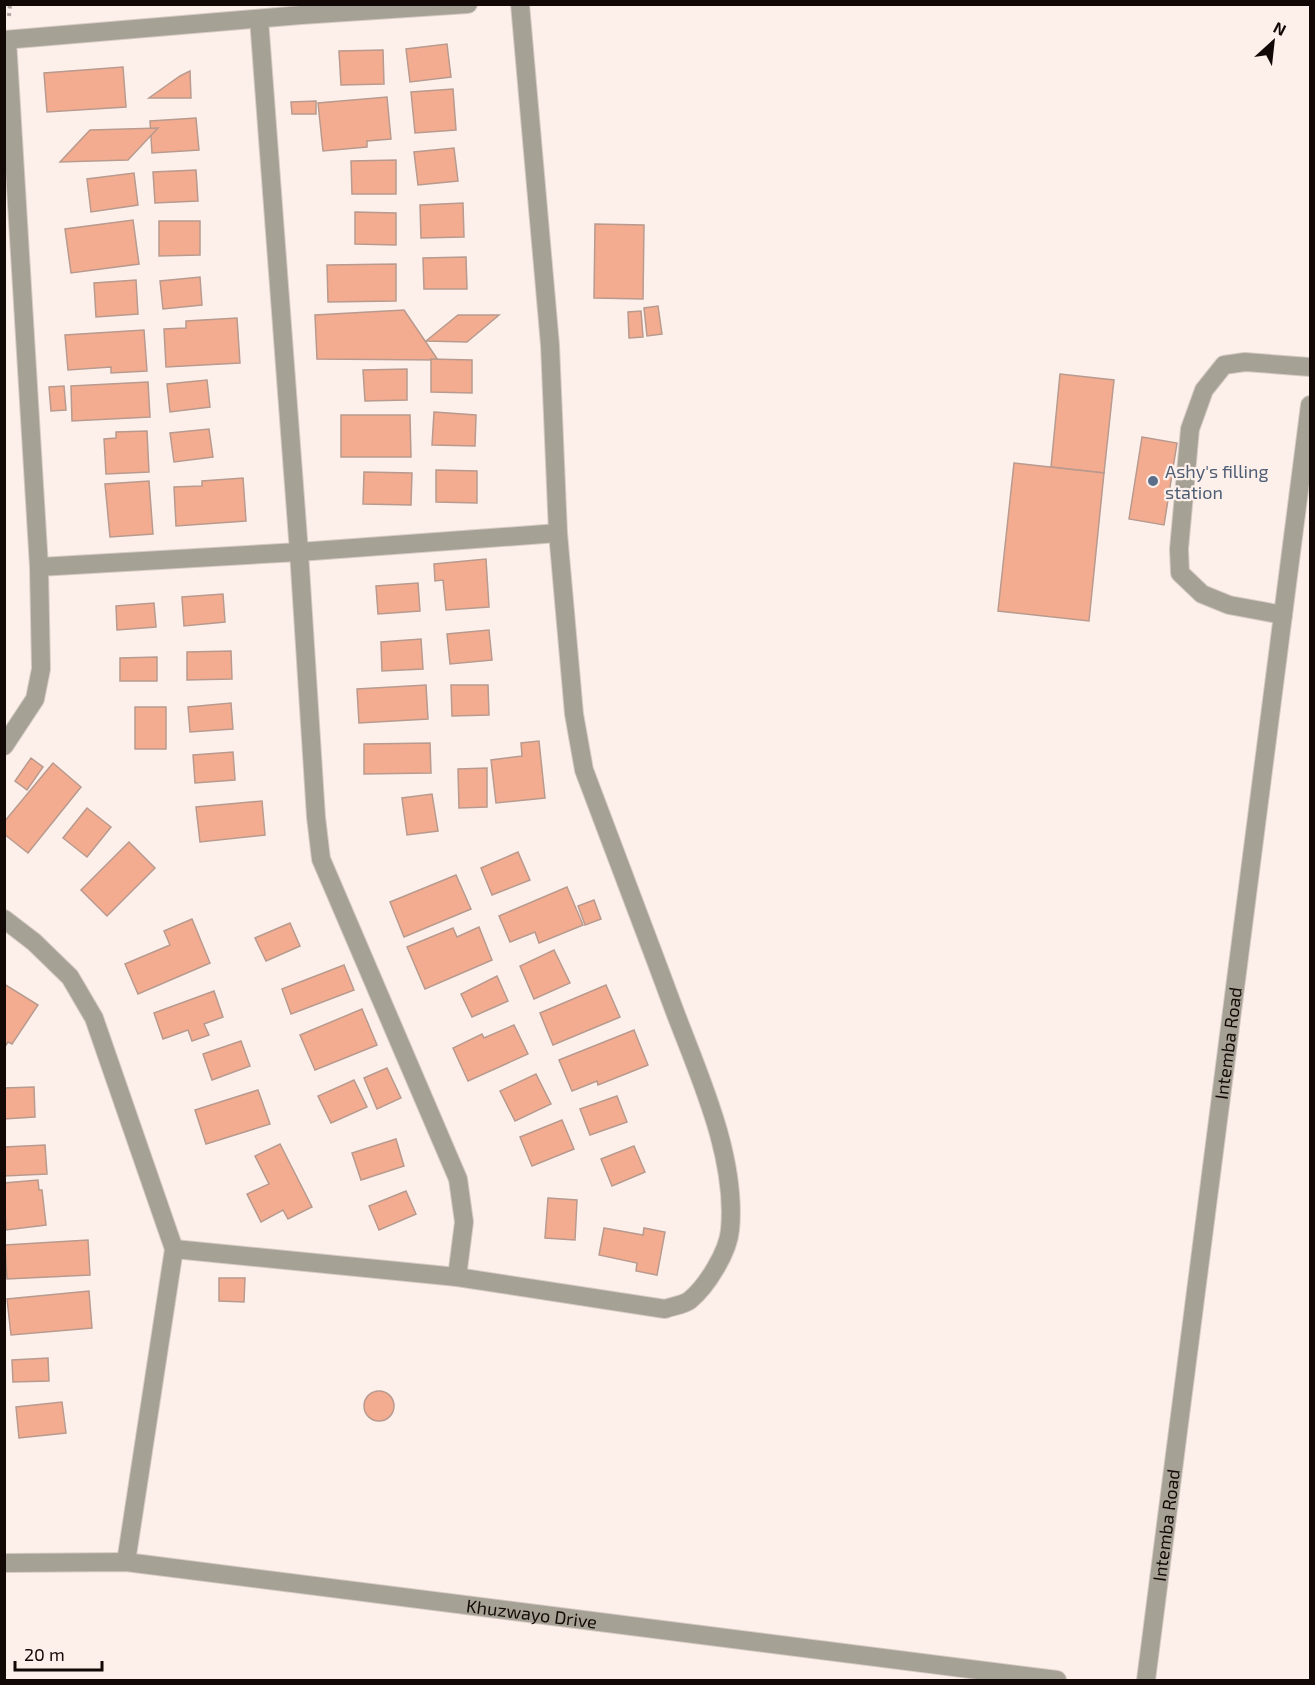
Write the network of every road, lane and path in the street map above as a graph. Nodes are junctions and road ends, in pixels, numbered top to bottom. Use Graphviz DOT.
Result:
graph roads {
  1 [pos="468,4"];
  2 [pos="520,4"];
  3 [pos="342,9"];
  4 [pos="259,19"];
  5 [pos="6,40"];
  6 [pos="1311,368"];
  7 [pos="1311,405"];
  8 [pos="558,533"];
  9 [pos="299,552"];
  10 [pos="39,567"];
  11 [pos="1283,615"];
  12 [pos="4,746"];
  13 [pos="4,919"];
  14 [pos="174,1249"];
  15 [pos="457,1277"];
  16 [pos="126,1562"];
  17 [pos="4,1563"];
  18 [pos="1057,1680"];
  19 [pos="1146,1680"];
  1 -- 3 [label="street"];
  2 -- 8 [label="street"];
  3 -- 4 [label="street"];
  4 -- 5 [label="street"];
  4 -- 9 [label="street"];
  5 -- 10 [label="street"];
  6 -- 11 [label="street"];
  7 -- 11 [label="street, Intemba Road"];
  8 -- 9 [label="street"];
  8 -- 15 [label="street"];
  9 -- 10 [label="street"];
  9 -- 15 [label="street"];
  10 -- 12 [label="street"];
  11 -- 19 [label="street, Intemba Road"];
  13 -- 14 [label="street"];
  14 -- 15 [label="street"];
  14 -- 16 [label="street"];
  16 -- 17 [label="street, Khuzwayo Drive"];
  16 -- 18 [label="street, Khuzwayo Drive"];
}
